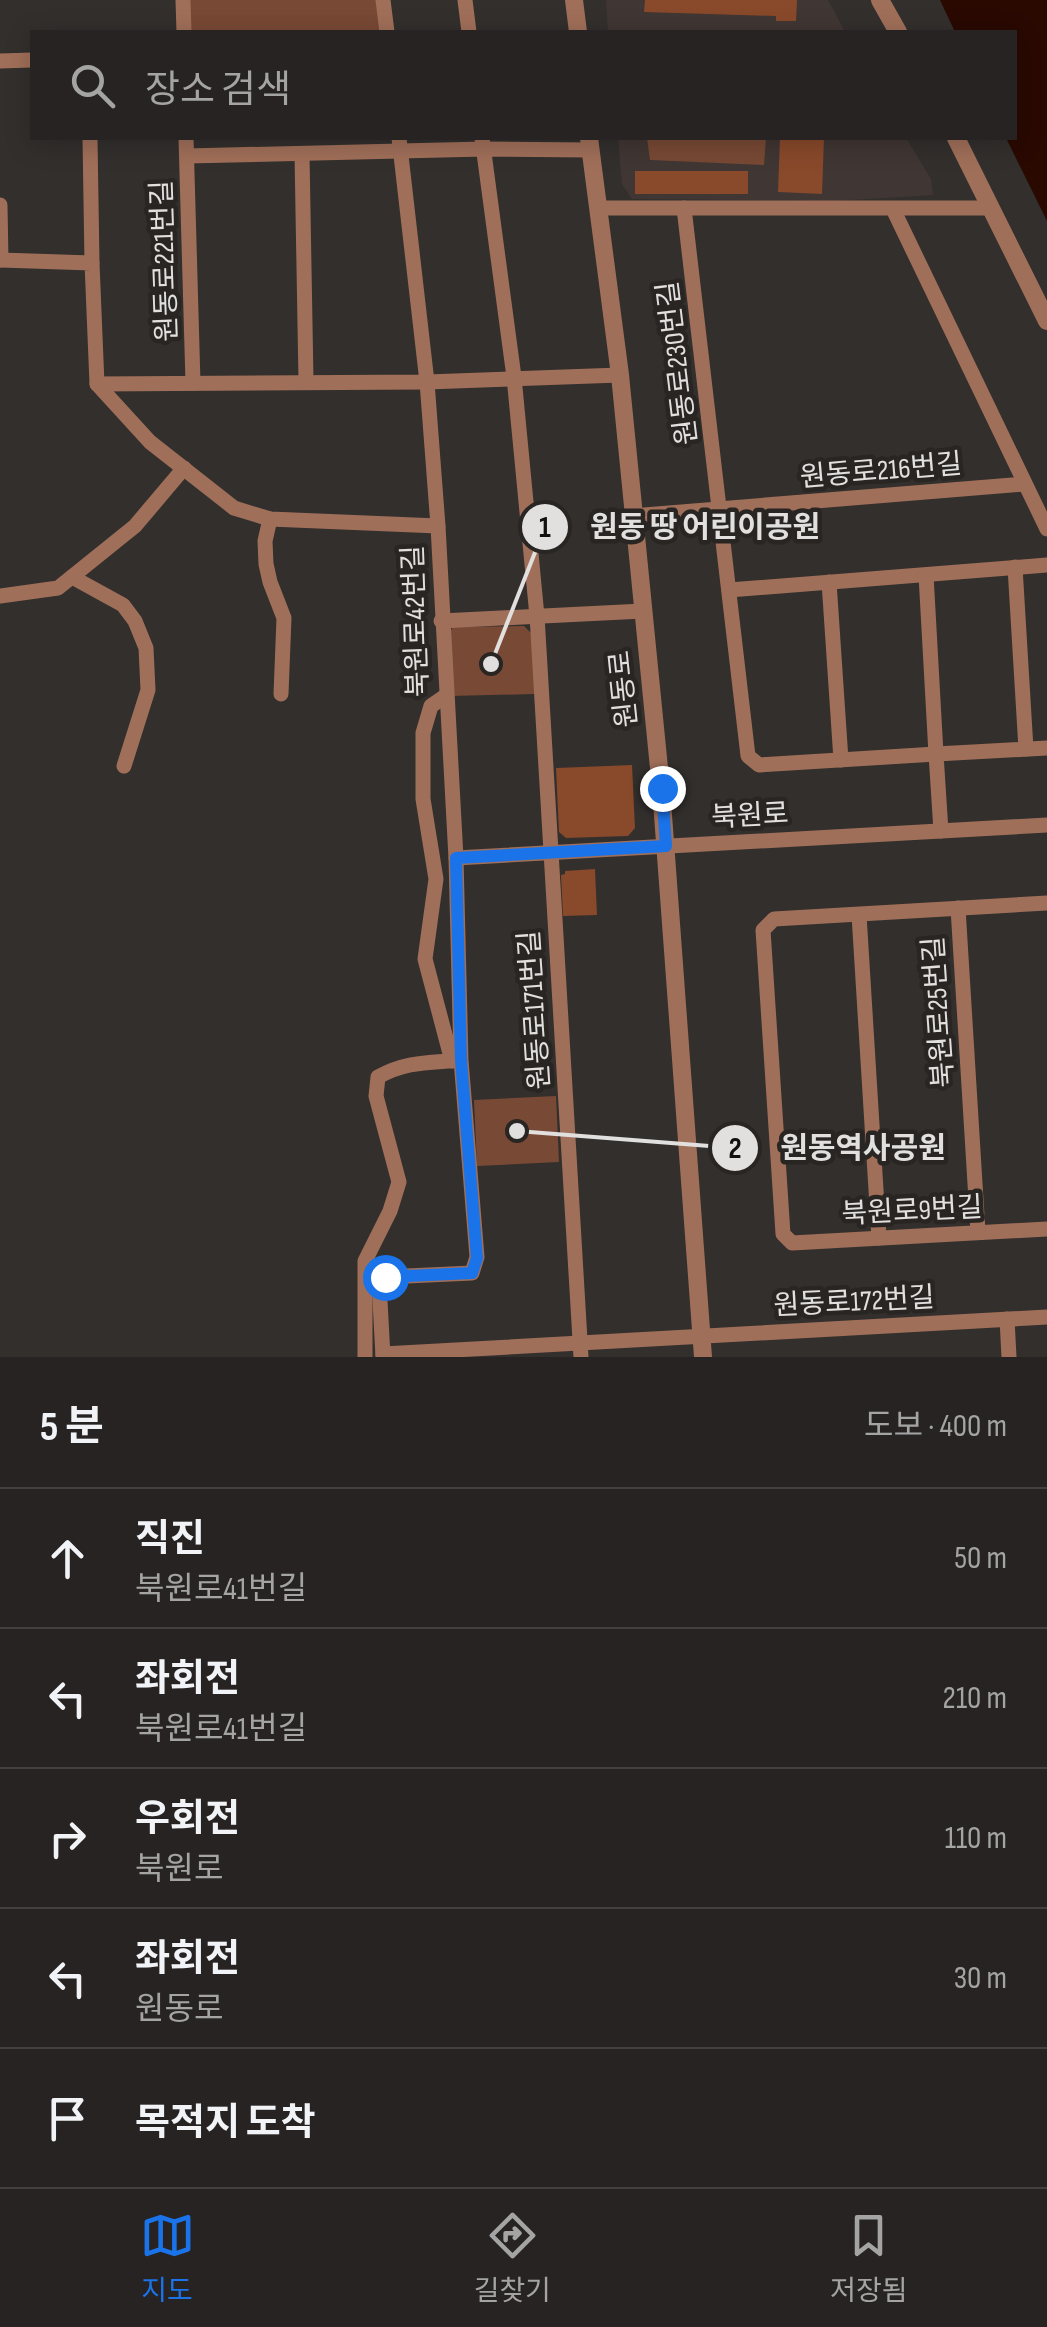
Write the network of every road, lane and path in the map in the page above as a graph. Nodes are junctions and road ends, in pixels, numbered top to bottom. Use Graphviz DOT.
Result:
graph roads {
  1 [pos="184,0"];
  2 [pos="383,0"];
  3 [pos="465,0"];
  4 [pos="574,0"];
  5 [pos="880,0"];
  6 [pos="184,30"];
  7 [pos="387,30"];
  8 [pos="469,30"];
  9 [pos="578,30"];
  10 [pos="897,30"];
  11 [pos="0,60"];
  12 [pos="30,60"];
  13 [pos="90,140"];
  14 [pos="186,140"];
  15 [pos="957,140"];
  16 [pos="483,143"];
  17 [pos="590,144"];
  18 [pos="400,145"];
  19 [pos="302,154"];
  20 [pos="187,156"];
  21 [pos="0,204"];
  22 [pos="598,208"];
  23 [pos="684,208"];
  24 [pos="991,208"];
  25 [pos="893,209"];
  26 [pos="0,260"];
  27 [pos="92,263"];
  28 [pos="1047,321"];
  29 [pos="620,375"];
  30 [pos="514,377"];
  31 [pos="306,381"];
  32 [pos="427,382"];
  33 [pos="193,383"];
  34 [pos="96,384"];
  35 [pos="184,468"];
  36 [pos="1024,484"];
  37 [pos="721,510"];
  38 [pos="632,516"];
  39 [pos="270,519"];
  40 [pos="438,526"];
  41 [pos="1047,529"];
  42 [pos="1047,565"];
  43 [pos="1015,568"];
  44 [pos="926,574"];
  45 [pos="72,577"];
  46 [pos="829,582"];
  47 [pos="729,590"];
  48 [pos="0,596"];
  49 [pos="644,611"];
  50 [pos="536,616"];
  51 [pos="441,621"];
  52 [pos="280,694"];
  53 [pos="444,698"];
  54 [pos="1047,748"];
  55 [pos="1026,749"];
  56 [pos="936,754"];
  57 [pos="841,760"];
  58 [pos="124,766"];
  59 [pos="1047,825"];
  60 [pos="941,831"];
  61 [pos="666,846"];
  62 [pos="550,852"];
  63 [pos="456,858"];
  64 [pos="1047,903"];
  65 [pos="958,908"];
  66 [pos="859,915"];
  67 [pos="456,1061"];
  68 [pos="1047,1228"];
  69 [pos="978,1232"];
  70 [pos="783,1234"];
  71 [pos="879,1238"];
  72 [pos="1047,1317"];
  73 [pos="1008,1319"];
  74 [pos="702,1335"];
  75 [pos="581,1350"];
  76 [pos="482,1353"];
  77 [pos="383,1355"];
  78 [pos="365,1357"];
  79 [pos="703,1357"];
  80 [pos="1009,1357"];
  1 -- 6 [label="street"];
  2 -- 7 [label="street"];
  3 -- 8 [label="street"];
  4 -- 9 [label="street"];
  5 -- 10 [label="street"];
  11 -- 12 [label="street"];
  13 -- 27 [label="street"];
  14 -- 20 [label="street, 원동로221번길"];
  15 -- 24 [label="street"];
  16 -- 17 [label="street"];
  16 -- 18 [label="street"];
  16 -- 30 [label="street"];
  17 -- 22 [label="street, 원동로"];
  18 -- 19 [label="street"];
  18 -- 32 [label="street"];
  19 -- 20 [label="street"];
  19 -- 31 [label="street"];
  20 -- 33 [label="street, 원동로221번길"];
  21 -- 26 [label="street"];
  22 -- 23 [label="street"];
  22 -- 29 [label="street, 원동로"];
  23 -- 25 [label="street"];
  23 -- 37 [label="street, 원동로230번길"];
  24 -- 25 [label="street"];
  24 -- 28 [label="street"];
  25 -- 36 [label="street"];
  26 -- 27 [label="street"];
  27 -- 34 [label="street"];
  29 -- 30 [label="street, 원동로221번길"];
  29 -- 38 [label="street, 원동로"];
  30 -- 32 [label="street, 원동로221번길"];
  30 -- 50 [label="street, 원동로171번길"];
  31 -- 32 [label="street, 원동로221번길"];
  31 -- 33 [label="street, 원동로221번길"];
  32 -- 40 [label="street, 북원로42번길"];
  33 -- 34 [label="street, 원동로221번길"];
  34 -- 35 [label="street"];
  35 -- 39 [label="street"];
  35 -- 45 [label="street"];
  36 -- 37 [label="street, 원동로216번길"];
  36 -- 41 [label="street"];
  37 -- 38 [label="street, 원동로216번길"];
  37 -- 47 [label="street"];
  38 -- 49 [label="street, 원동로"];
  39 -- 40 [label="street"];
  39 -- 52 [label="street"];
  40 -- 51 [label="street, 북원로42번길"];
  42 -- 43 [label="street"];
  43 -- 44 [label="street"];
  43 -- 55 [label="street"];
  44 -- 46 [label="street"];
  44 -- 56 [label="street"];
  45 -- 48 [label="street"];
  45 -- 58 [label="street"];
  46 -- 47 [label="street"];
  46 -- 57 [label="street"];
  47 -- 57 [label="street"];
  49 -- 50 [label="street"];
  49 -- 61 [label="street, 원동로"];
  50 -- 51 [label="street"];
  50 -- 62 [label="street, 원동로171번길"];
  51 -- 53 [label="street, 북원로42번길"];
  53 -- 63 [label="street, 북원로42번길"];
  53 -- 67 [label="street"];
  54 -- 55 [label="street"];
  55 -- 56 [label="street"];
  56 -- 57 [label="street"];
  56 -- 60 [label="street"];
  59 -- 60 [label="street, 북원로"];
  60 -- 61 [label="street, 북원로"];
  61 -- 62 [label="street, 북원로"];
  61 -- 74 [label="street, 원동로"];
  62 -- 63 [label="street, 북원로"];
  62 -- 75 [label="street, 원동로171번길"];
  63 -- 67 [label="street, 북원로42번길"];
  64 -- 65 [label="street, 북원로25번길"];
  65 -- 66 [label="street, 북원로25번길"];
  65 -- 69 [label="street, 북원로25번길"];
  66 -- 70 [label="street, 북원로25번길"];
  66 -- 71 [label="street"];
  67 -- 77 [label="street"];
  67 -- 78 [label="street"];
  68 -- 69 [label="street, 북원로9번길"];
  69 -- 71 [label="street, 북원로9번길"];
  70 -- 71 [label="street, 북원로9번길"];
  72 -- 73 [label="street, 원동로172번길"];
  73 -- 74 [label="street, 원동로172번길"];
  73 -- 80 [label="street"];
  74 -- 75 [label="street"];
  74 -- 79 [label="street, 원동로"];
  75 -- 76 [label="street"];
  76 -- 77 [label="street"];
}
